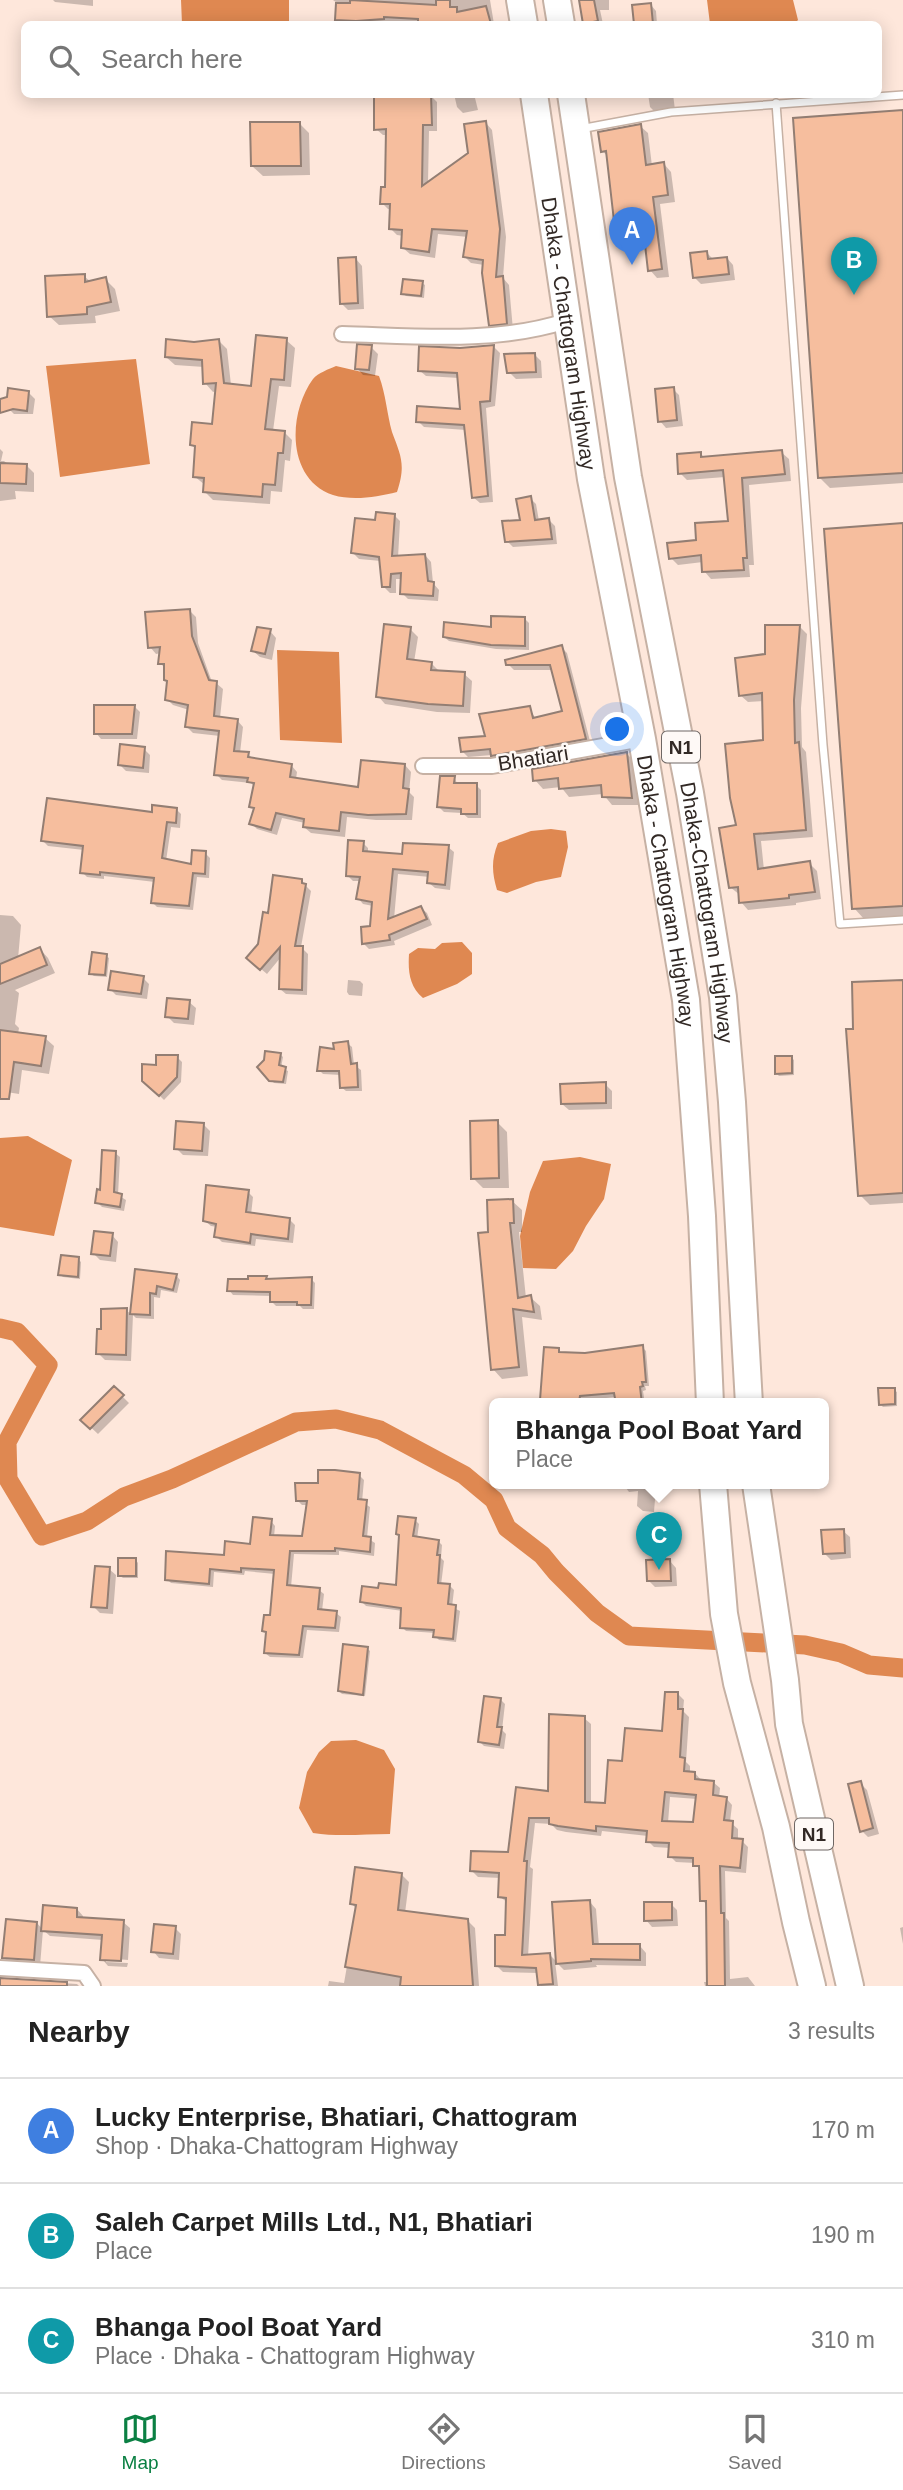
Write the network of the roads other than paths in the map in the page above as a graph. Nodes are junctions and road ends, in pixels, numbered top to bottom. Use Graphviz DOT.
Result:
graph roads {
  1 [pos="520,0"];
  2 [pos="557,0"];
  3 [pos="524,21"];
  4 [pos="560,21"];
  5 [pos="903,95"];
  6 [pos="882,96"];
  7 [pos="535,98"];
  8 [pos="572,98"];
  9 [pos="855,98"];
  10 [pos="776,103"];
  11 [pos="576,130"];
  12 [pos="566,321"];
  13 [pos="342,334"];
  14 [pos="642,739"];
  15 [pos="422,766"];
  16 [pos="903,920"];
  17 [pos="710,1398"];
  18 [pos="749,1398"];
  19 [pos="713,1489"];
  20 [pos="757,1489"];
  21 [pos="0,1968"];
  22 [pos="93,1986"];
  23 [pos="812,1986"];
  24 [pos="850,1986"];
  1 -- 3 [label="highway"];
  2 -- 4 [label="highway"];
  5 -- 6 [label="lane"];
  7 -- 12 [label="highway, Dhaka - Chattogram Highway / N1"];
  8 -- 11 [label="highway, Dhaka-Chattogram Highway / N1"];
  9 -- 10 [label="lane"];
  10 -- 11 [label="lane"];
  10 -- 16 [label="lane"];
  11 -- 18 [label="highway, Dhaka-Chattogram Highway / N1"];
  12 -- 13 [label="street"];
  12 -- 14 [label="highway, Dhaka - Chattogram Highway / N1"];
  14 -- 15 [label="street, Bhatiari"];
  14 -- 17 [label="highway, Dhaka - Chattogram Highway / N1"];
  19 -- 23 [label="highway, N1"];
  20 -- 24 [label="highway, N1"];
  21 -- 22 [label="street"];
}
